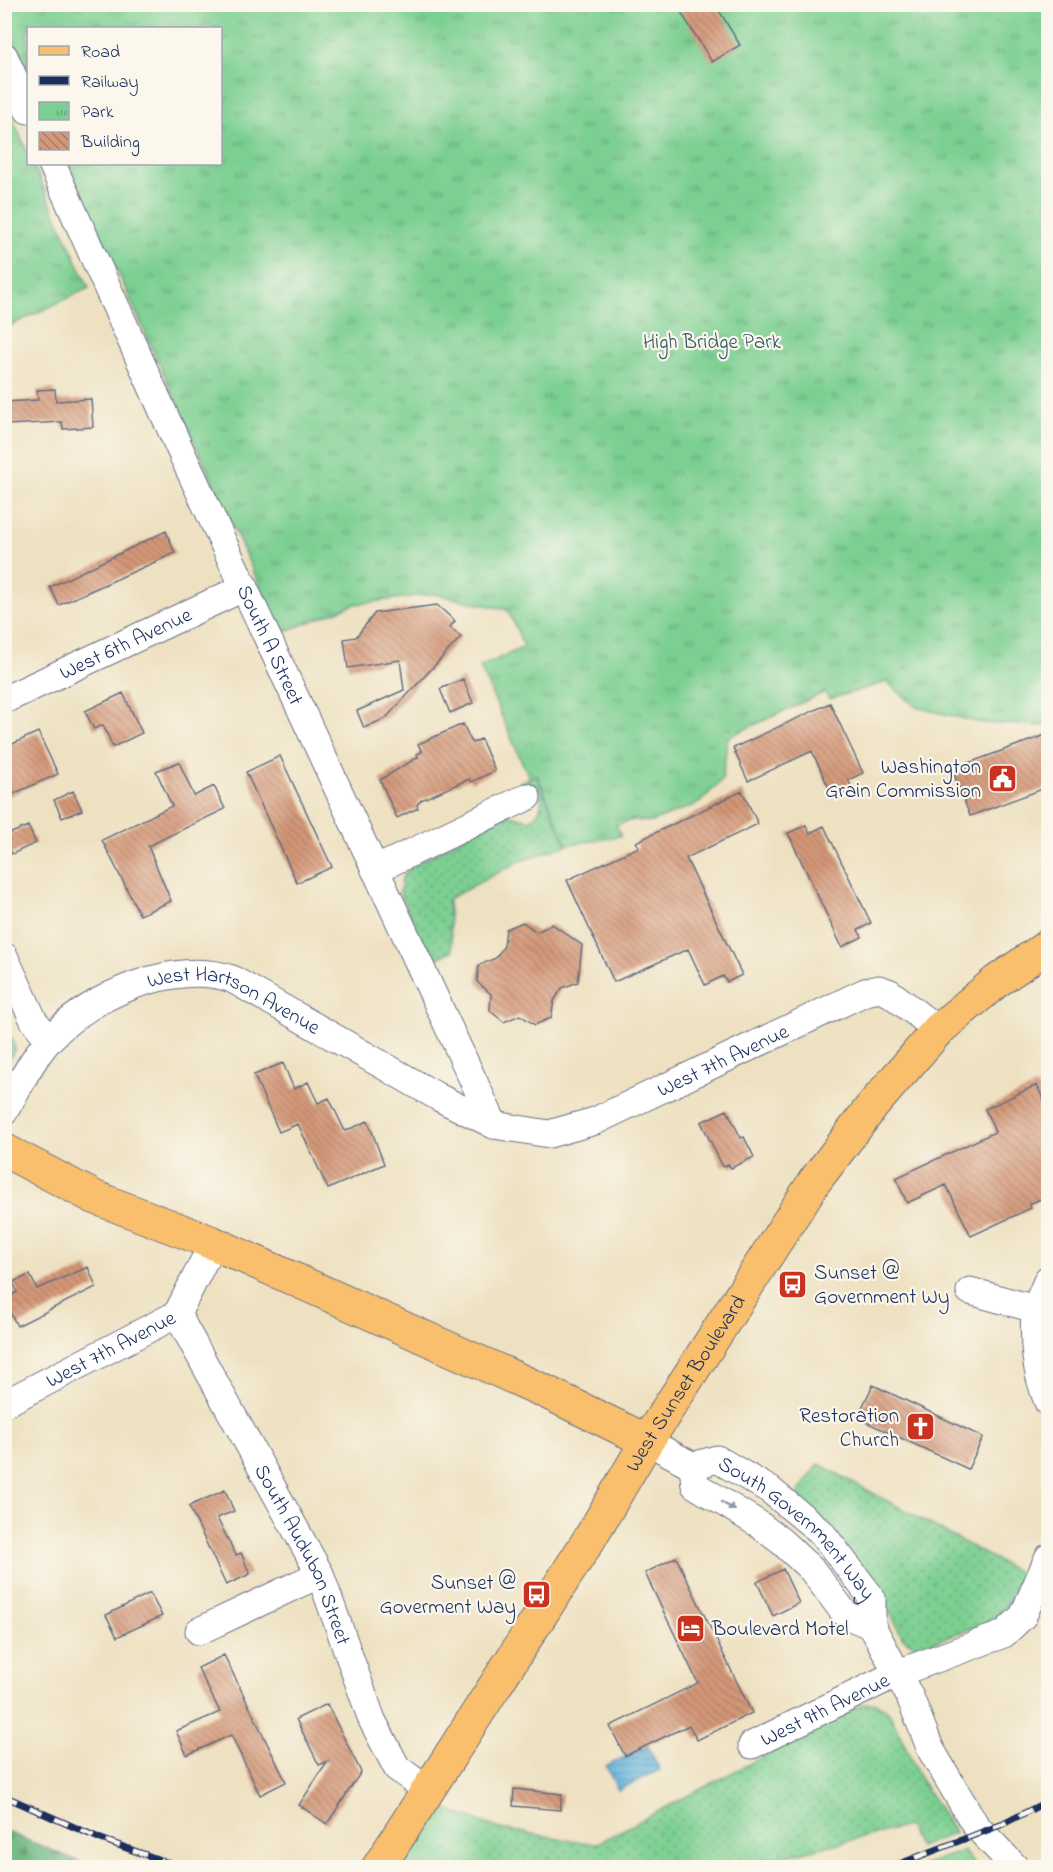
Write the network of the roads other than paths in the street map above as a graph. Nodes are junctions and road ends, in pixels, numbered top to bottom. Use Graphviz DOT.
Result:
graph roads {
  1 [pos="4,56"];
  2 [pos="27,108"];
  3 [pos="52,165"];
  4 [pos="245,587"];
  5 [pos="4,700"];
  6 [pos="527,797"];
  7 [pos="375,870"];
  8 [pos="1048,946"];
  9 [pos="4,956"];
  10 [pos="938,1030"];
  11 [pos="50,1039"];
  12 [pos="4,1112"];
  13 [pos="494,1125"];
  14 [pos="4,1150"];
  15 [pos="213,1243"];
  16 [pos="1048,1279"];
  17 [pos="970,1291"];
  18 [pos="1035,1309"];
  19 [pos="177,1314"];
  20 [pos="1048,1402"];
  21 [pos="4,1404"];
  22 [pos="647,1441"];
  23 [pos="1048,1558"];
  24 [pos="320,1574"];
  25 [pos="199,1631"];
  26 [pos="898,1673"];
  27 [pos="752,1744"];
  28 [pos="427,1790"];
  29 [pos="378,1868"];
  30 [pos="1016,1868"];
  1 -- 2 [label="street"];
  3 -- 4 [label="street, South A Street"];
  4 -- 5 [label="street, West 6th Avenue"];
  4 -- 7 [label="street, South A Street"];
  6 -- 7 [label="street"];
  7 -- 13 [label="street, South A Street"];
  8 -- 10 [label="main road, West Sunset Boulevard"];
  9 -- 11 [label="street"];
  10 -- 13 [label="street, West 7th Avenue"];
  10 -- 22 [label="main road, West Sunset Boulevard"];
  11 -- 12 [label="street, West Hartson Avenue"];
  11 -- 13 [label="street, West Hartson Avenue"];
  14 -- 15 [label="main road"];
  15 -- 19 [label="street, West 7th Avenue"];
  15 -- 22 [label="main road"];
  16 -- 18 [label="street"];
  17 -- 18 [label="street"];
  18 -- 20 [label="street"];
  19 -- 21 [label="street, West 7th Avenue"];
  19 -- 24 [label="street, South Audubon Street"];
  22 -- 26 [label="street, South Government Way"];
  22 -- 28 [label="main road, West Sunset Boulevard"];
  23 -- 26 [label="street, West 9th Avenue"];
  24 -- 25 [label="street"];
  24 -- 28 [label="street, South Audubon Street"];
  26 -- 27 [label="street, West 9th Avenue"];
  26 -- 30 [label="street, South Government Way"];
  28 -- 29 [label="main road, West Sunset Boulevard"];
}
